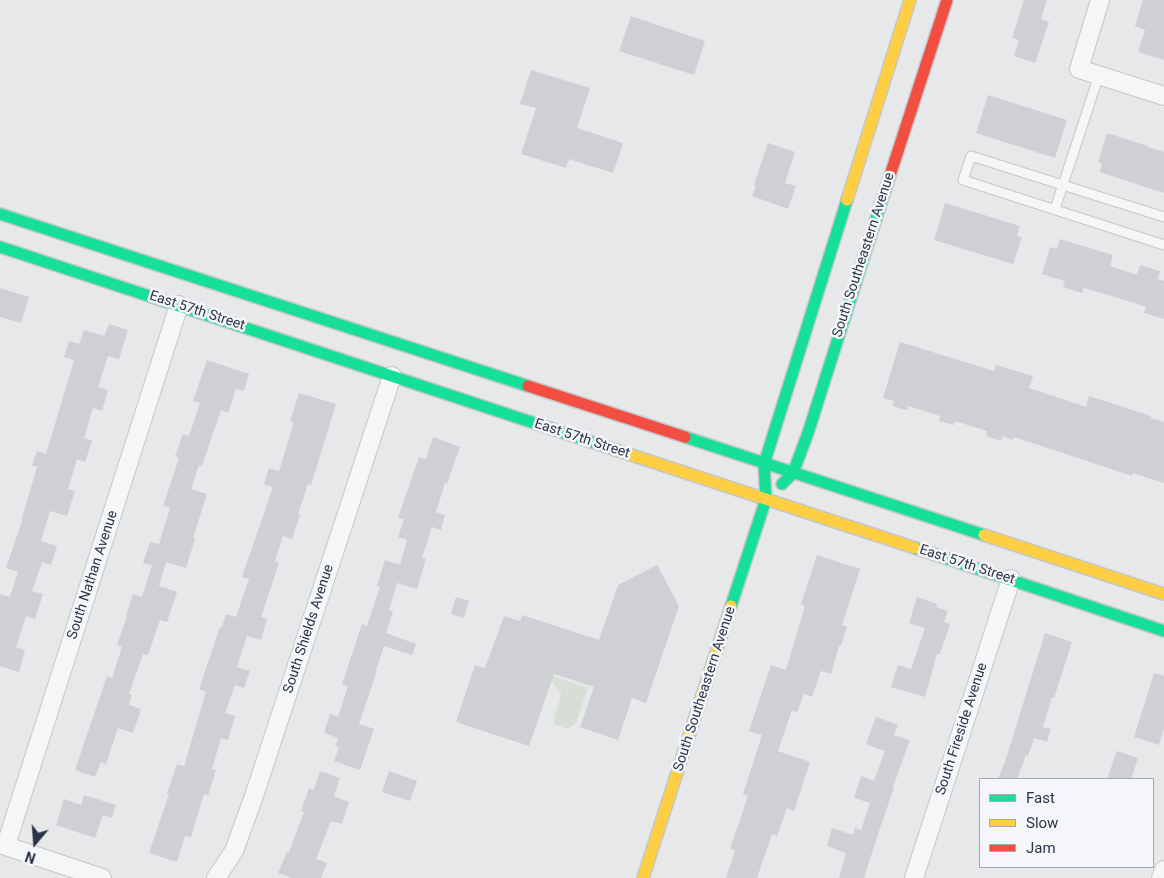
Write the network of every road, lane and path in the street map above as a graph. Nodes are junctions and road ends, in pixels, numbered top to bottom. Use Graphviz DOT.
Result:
graph roads {
  1 [pos="910,0"];
  2 [pos="947,0"];
  3 [pos="1100,0"];
  4 [pos="1099,75"];
  5 [pos="1164,96"];
  6 [pos="1063,184"];
  7 [pos="1055,210"];
  8 [pos="0,214"];
  9 [pos="1164,216"];
  10 [pos="1164,245"];
  11 [pos="0,246"];
  12 [pos="179,305"];
  13 [pos="392,376"];
  14 [pos="764,464"];
  15 [pos="793,473"];
  16 [pos="766,500"];
  17 [pos="1011,579"];
  18 [pos="1164,594"];
  19 [pos="1164,631"];
  20 [pos="3,845"];
  21 [pos="1164,870"];
  22 [pos="102,878"];
  23 [pos="216,878"];
  24 [pos="643,878"];
  25 [pos="914,878"];
  26 [pos="1161,878"];
  1 -- 14 [label="main road, South Southeastern Avenue"];
  2 -- 15 [label="main road, South Southeastern Avenue"];
  3 -- 4 [label="street"];
  4 -- 5 [label="street"];
  4 -- 6 [label="lane"];
  6 -- 7 [label="lane"];
  6 -- 7 [label="lane"];
  6 -- 9 [label="lane"];
  7 -- 10 [label="lane"];
  8 -- 14 [label="main road"];
  11 -- 12 [label="main road, East 57th Street"];
  12 -- 13 [label="main road, East 57th Street"];
  12 -- 20 [label="street, South Nathan Avenue"];
  13 -- 16 [label="main road, East 57th Street"];
  13 -- 23 [label="street, South Shields Avenue"];
  14 -- 15 [label="main road"];
  14 -- 16 [label="main road, South Southeastern Avenue"];
  15 -- 16 [label="main road, South Southeastern Avenue"];
  15 -- 18 [label="main road"];
  16 -- 17 [label="main road, East 57th Street"];
  16 -- 24 [label="main road, South Southeastern Avenue"];
  17 -- 19 [label="main road, East 57th Street"];
  17 -- 25 [label="street, South Fireside Avenue"];
  20 -- 22 [label="street"];
  21 -- 26 [label="street"];
}
